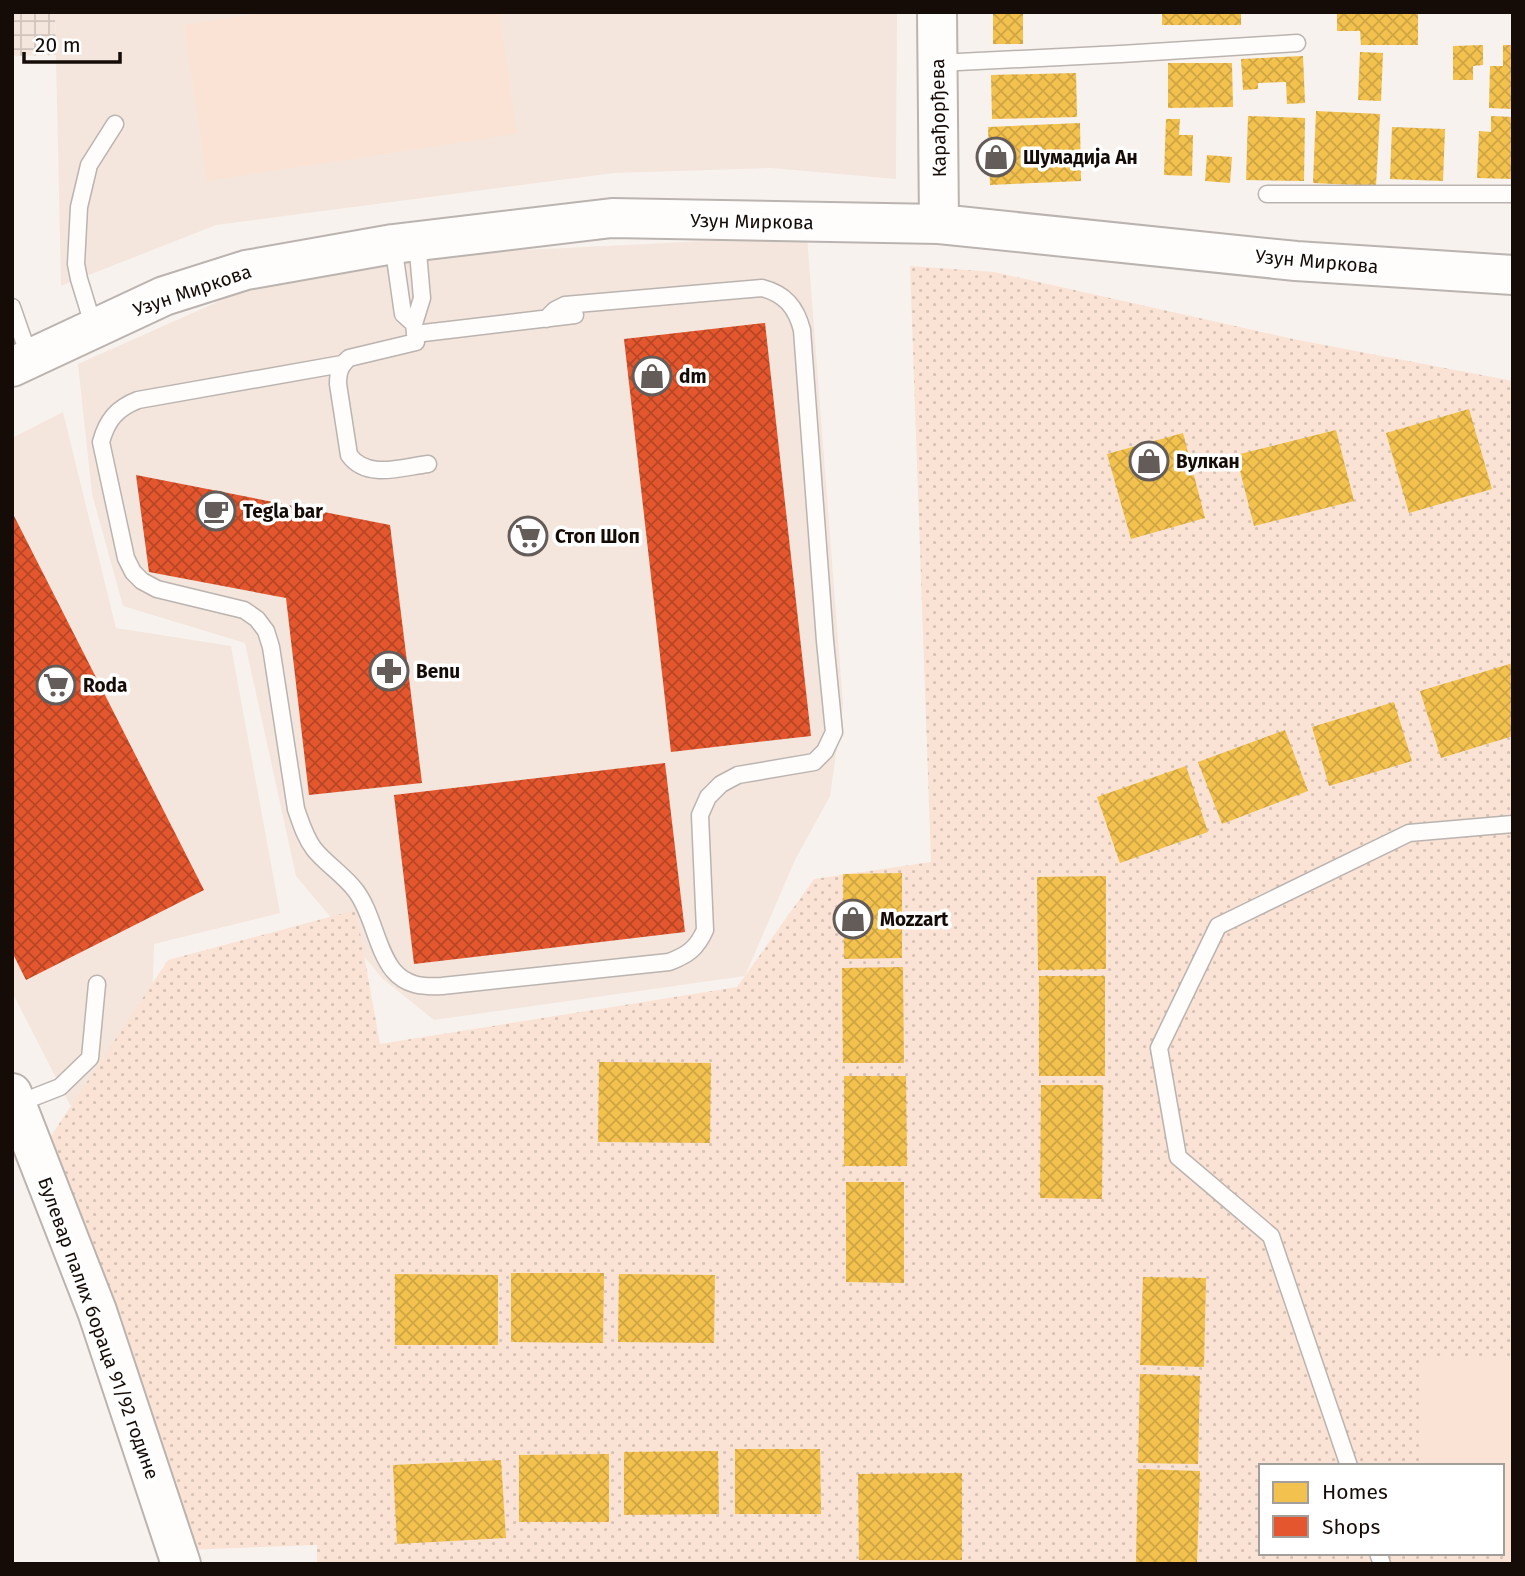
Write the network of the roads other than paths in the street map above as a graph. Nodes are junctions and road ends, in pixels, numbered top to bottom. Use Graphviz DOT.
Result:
graph roads {
  1 [pos="937,12"];
  2 [pos="1297,43"];
  3 [pos="938,63"];
  4 [pos="116,124"];
  5 [pos="1267,194"];
  6 [pos="1513,194"];
  7 [pos="939,224"];
  8 [pos="405,242"];
  9 [pos="1513,275"];
  10 [pos="12,307"];
  11 [pos="575,315"];
  12 [pos="546,319"];
  13 [pos="94,328"];
  14 [pos="415,329"];
  15 [pos="21,363"];
  16 [pos="342,364"];
  17 [pos="428,464"];
  18 [pos="1513,824"];
  19 [pos="97,984"];
  20 [pos="15,1099"];
  21 [pos="1348,1464"];
  22 [pos="181,1564"];
  1 -- 3 [label="street, Карађорђева"];
  2 -- 3 [label="lane"];
  3 -- 7 [label="street, Карађорђева"];
  4 -- 13 [label="lane"];
  5 -- 6 [label="lane"];
  7 -- 8 [label="street, Узун Миркова"];
  7 -- 9 [label="street, Узун Миркова"];
  8 -- 13 [label="street, Узун Миркова"];
  8 -- 14 [label="lane"];
  8 -- 14 [label="lane"];
  10 -- 15 [label="lane"];
  11 -- 12 [label="lane"];
  12 -- 14 [label="lane"];
  12 -- 16 [label="lane"];
  13 -- 15 [label="street, Узун Миркова"];
  14 -- 16 [label="lane"];
  16 -- 17 [label="lane"];
  18 -- 21 [label="lane"];
  19 -- 20 [label="lane"];
  20 -- 22 [label="street, Булевар палих бораца 91/92 године"];
}
